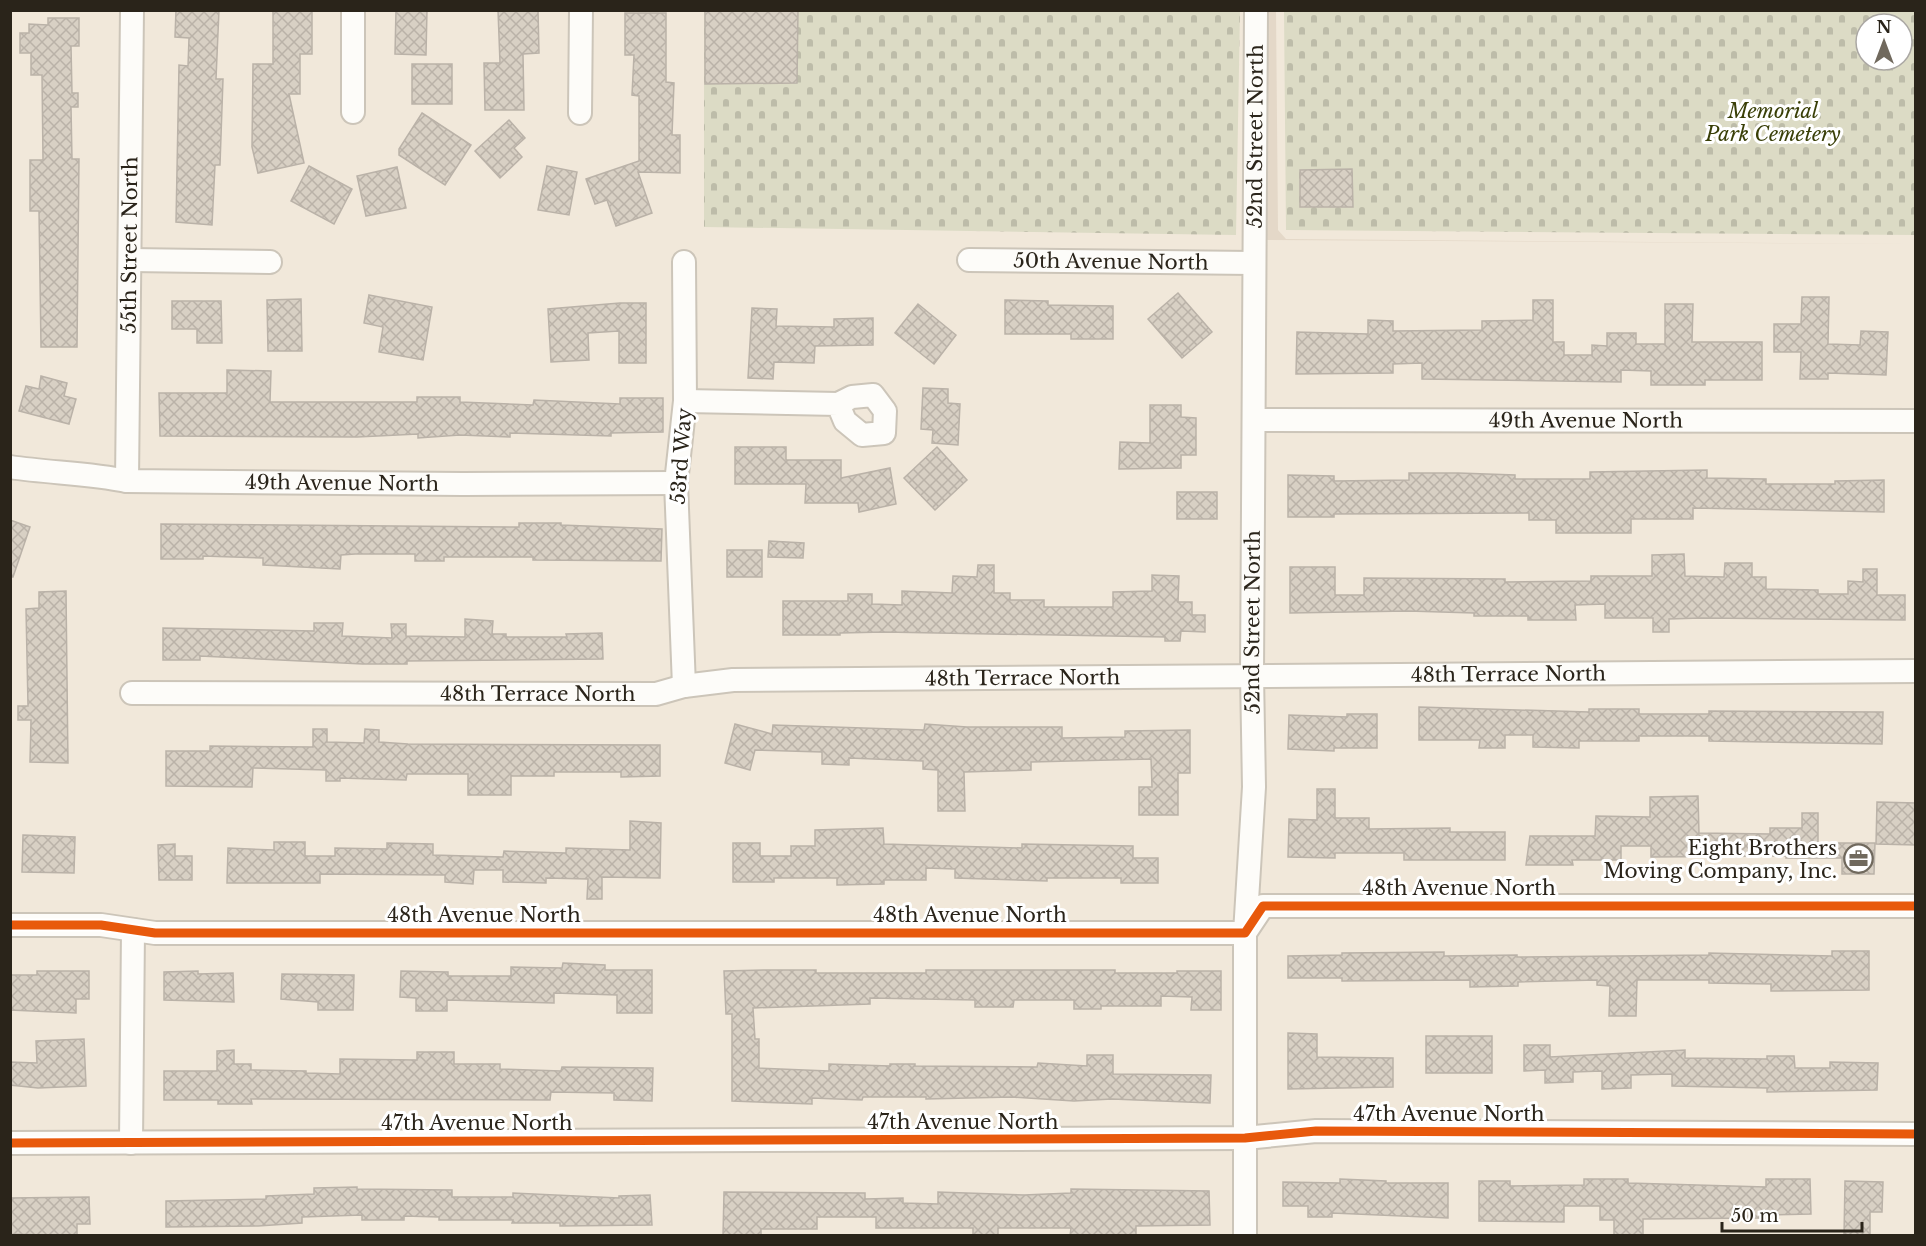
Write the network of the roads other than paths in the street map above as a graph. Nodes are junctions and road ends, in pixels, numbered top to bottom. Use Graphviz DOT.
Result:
graph roads {
  1 [pos="132,10"];
  2 [pos="353,10"];
  3 [pos="581,10"];
  4 [pos="1256,10"];
  5 [pos="353,112"];
  6 [pos="580,113"];
  7 [pos="131,260"];
  8 [pos="969,260"];
  9 [pos="270,261"];
  10 [pos="684,261"];
  11 [pos="1253,263"];
  12 [pos="685,401"];
  13 [pos="838,404"];
  14 [pos="1254,420"];
  15 [pos="1916,421"];
  16 [pos="10,467"];
  17 [pos="127,481"];
  18 [pos="675,483"];
  19 [pos="1916,671"];
  20 [pos="1252,675"];
  21 [pos="684,686"];
  22 [pos="132,693"];
  23 [pos="1916,906"];
  24 [pos="10,925"];
  25 [pos="133,930"];
  26 [pos="1245,933"];
  27 [pos="1916,1134"];
  28 [pos="1245,1138"];
  29 [pos="10,1143"];
  30 [pos="131,1143"];
  31 [pos="1245,1236"];
  1 -- 7 [label="street, 55th Street North"];
  2 -- 5 [label="street"];
  3 -- 6 [label="street"];
  4 -- 11 [label="street, 52nd Street North"];
  7 -- 9 [label="street"];
  7 -- 17 [label="street, 55th Street North"];
  8 -- 11 [label="street, 50th Avenue North"];
  10 -- 12 [label="street, 53rd Way"];
  11 -- 14 [label="street, 52nd Street North"];
  12 -- 13 [label="street"];
  12 -- 18 [label="street, 53rd Way"];
  14 -- 15 [label="street, 49th Avenue North"];
  14 -- 20 [label="street, 52nd Street North"];
  16 -- 17 [label="street, 49th Avenue North"];
  17 -- 18 [label="street, 49th Avenue North"];
  18 -- 21 [label="street, 53rd Way"];
  19 -- 20 [label="street, 48th Terrace North"];
  20 -- 21 [label="street, 48th Terrace North"];
  20 -- 26 [label="street, 52nd Street North"];
  21 -- 22 [label="street, 48th Terrace North"];
  23 -- 26 [label="street, 48th Avenue North"];
  24 -- 25 [label="street, 48th Avenue North"];
  25 -- 26 [label="street, 48th Avenue North"];
  25 -- 30 [label="street"];
  26 -- 28 [label="street, 52nd Street North"];
  27 -- 28 [label="street, 47th Avenue North"];
  28 -- 30 [label="street, 47th Avenue North"];
  28 -- 31 [label="street, 52nd Street North"];
  29 -- 30 [label="street, 47th Avenue North"];
}
